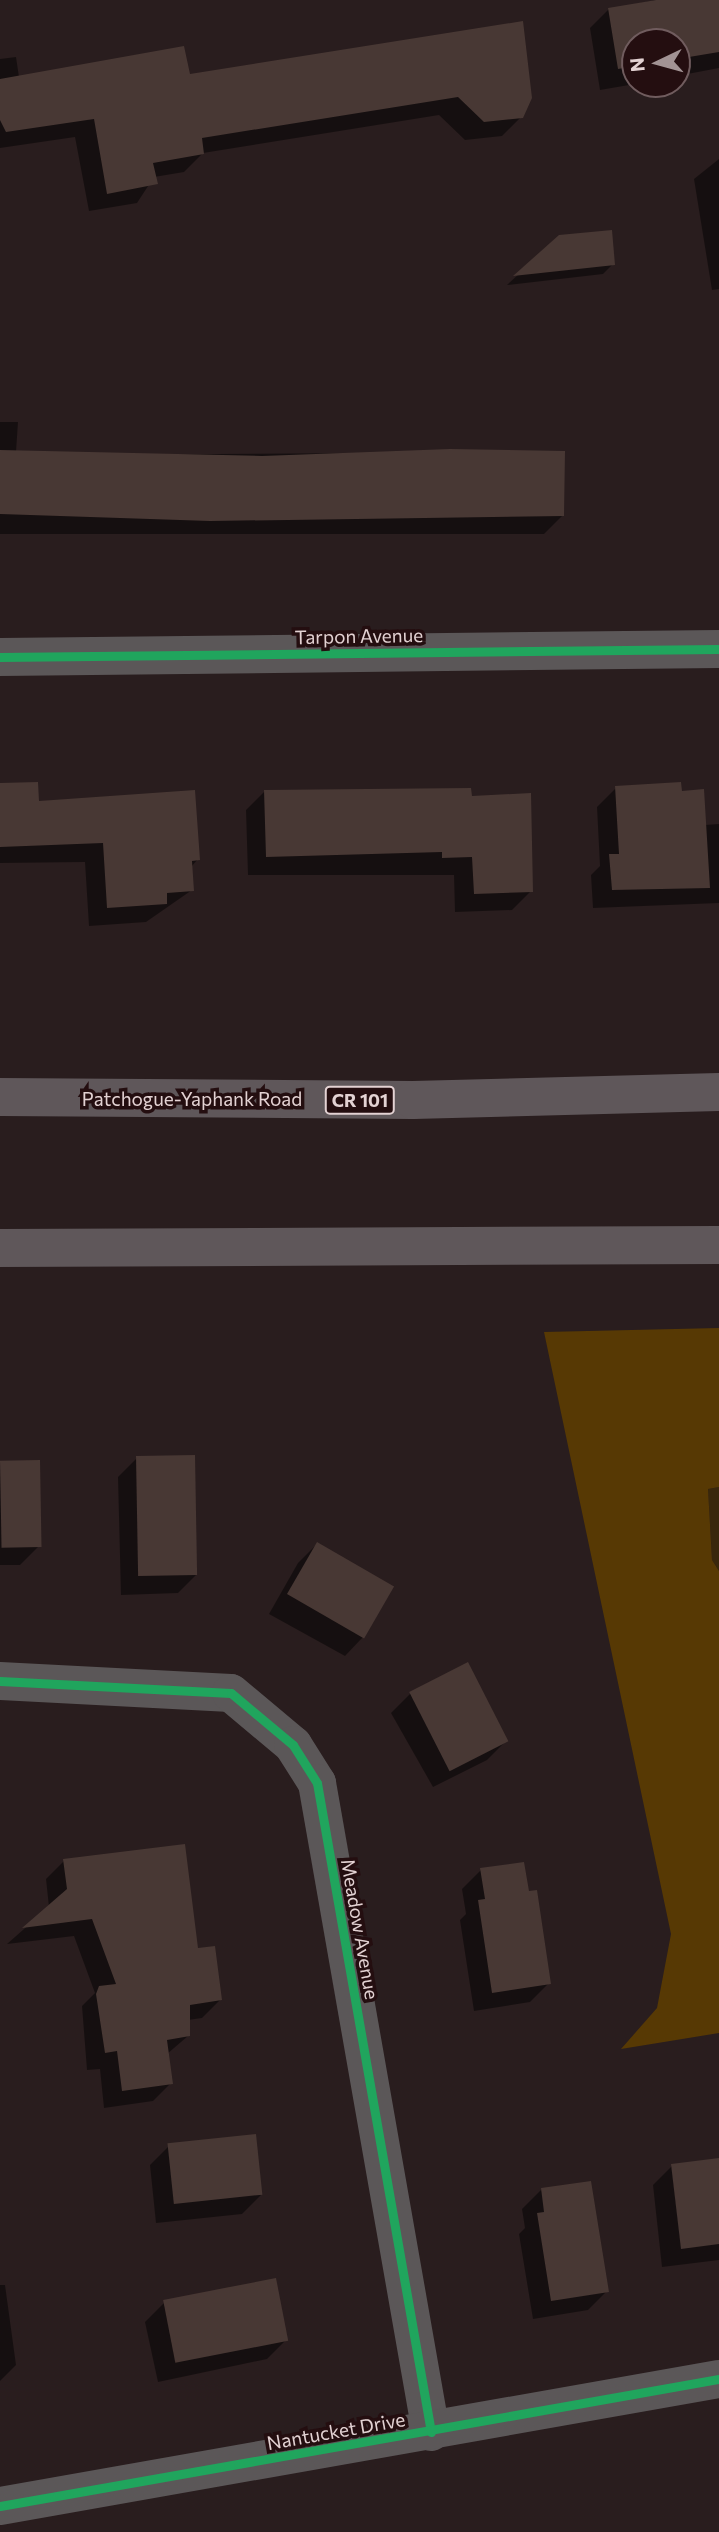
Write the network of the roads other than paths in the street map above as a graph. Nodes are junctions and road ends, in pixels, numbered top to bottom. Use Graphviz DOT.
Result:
graph roads {
  1 [pos="719,649"];
  2 [pos="0,657"];
  3 [pos="719,1091"];
  4 [pos="0,1097"];
  5 [pos="719,1245"];
  6 [pos="0,1248"];
  7 [pos="0,1681"];
  8 [pos="719,2379"];
  9 [pos="431,2432"];
  10 [pos="0,2506"];
  1 -- 2 [label="street, Tarpon Avenue"];
  3 -- 4 [label="main road, Patchogue-Yaphank Road / CR 101"];
  5 -- 6 [label="main road"];
  7 -- 9 [label="street, Meadow Avenue"];
  8 -- 9 [label="street, Nantucket Drive"];
  9 -- 10 [label="street, Nantucket Drive"];
}
